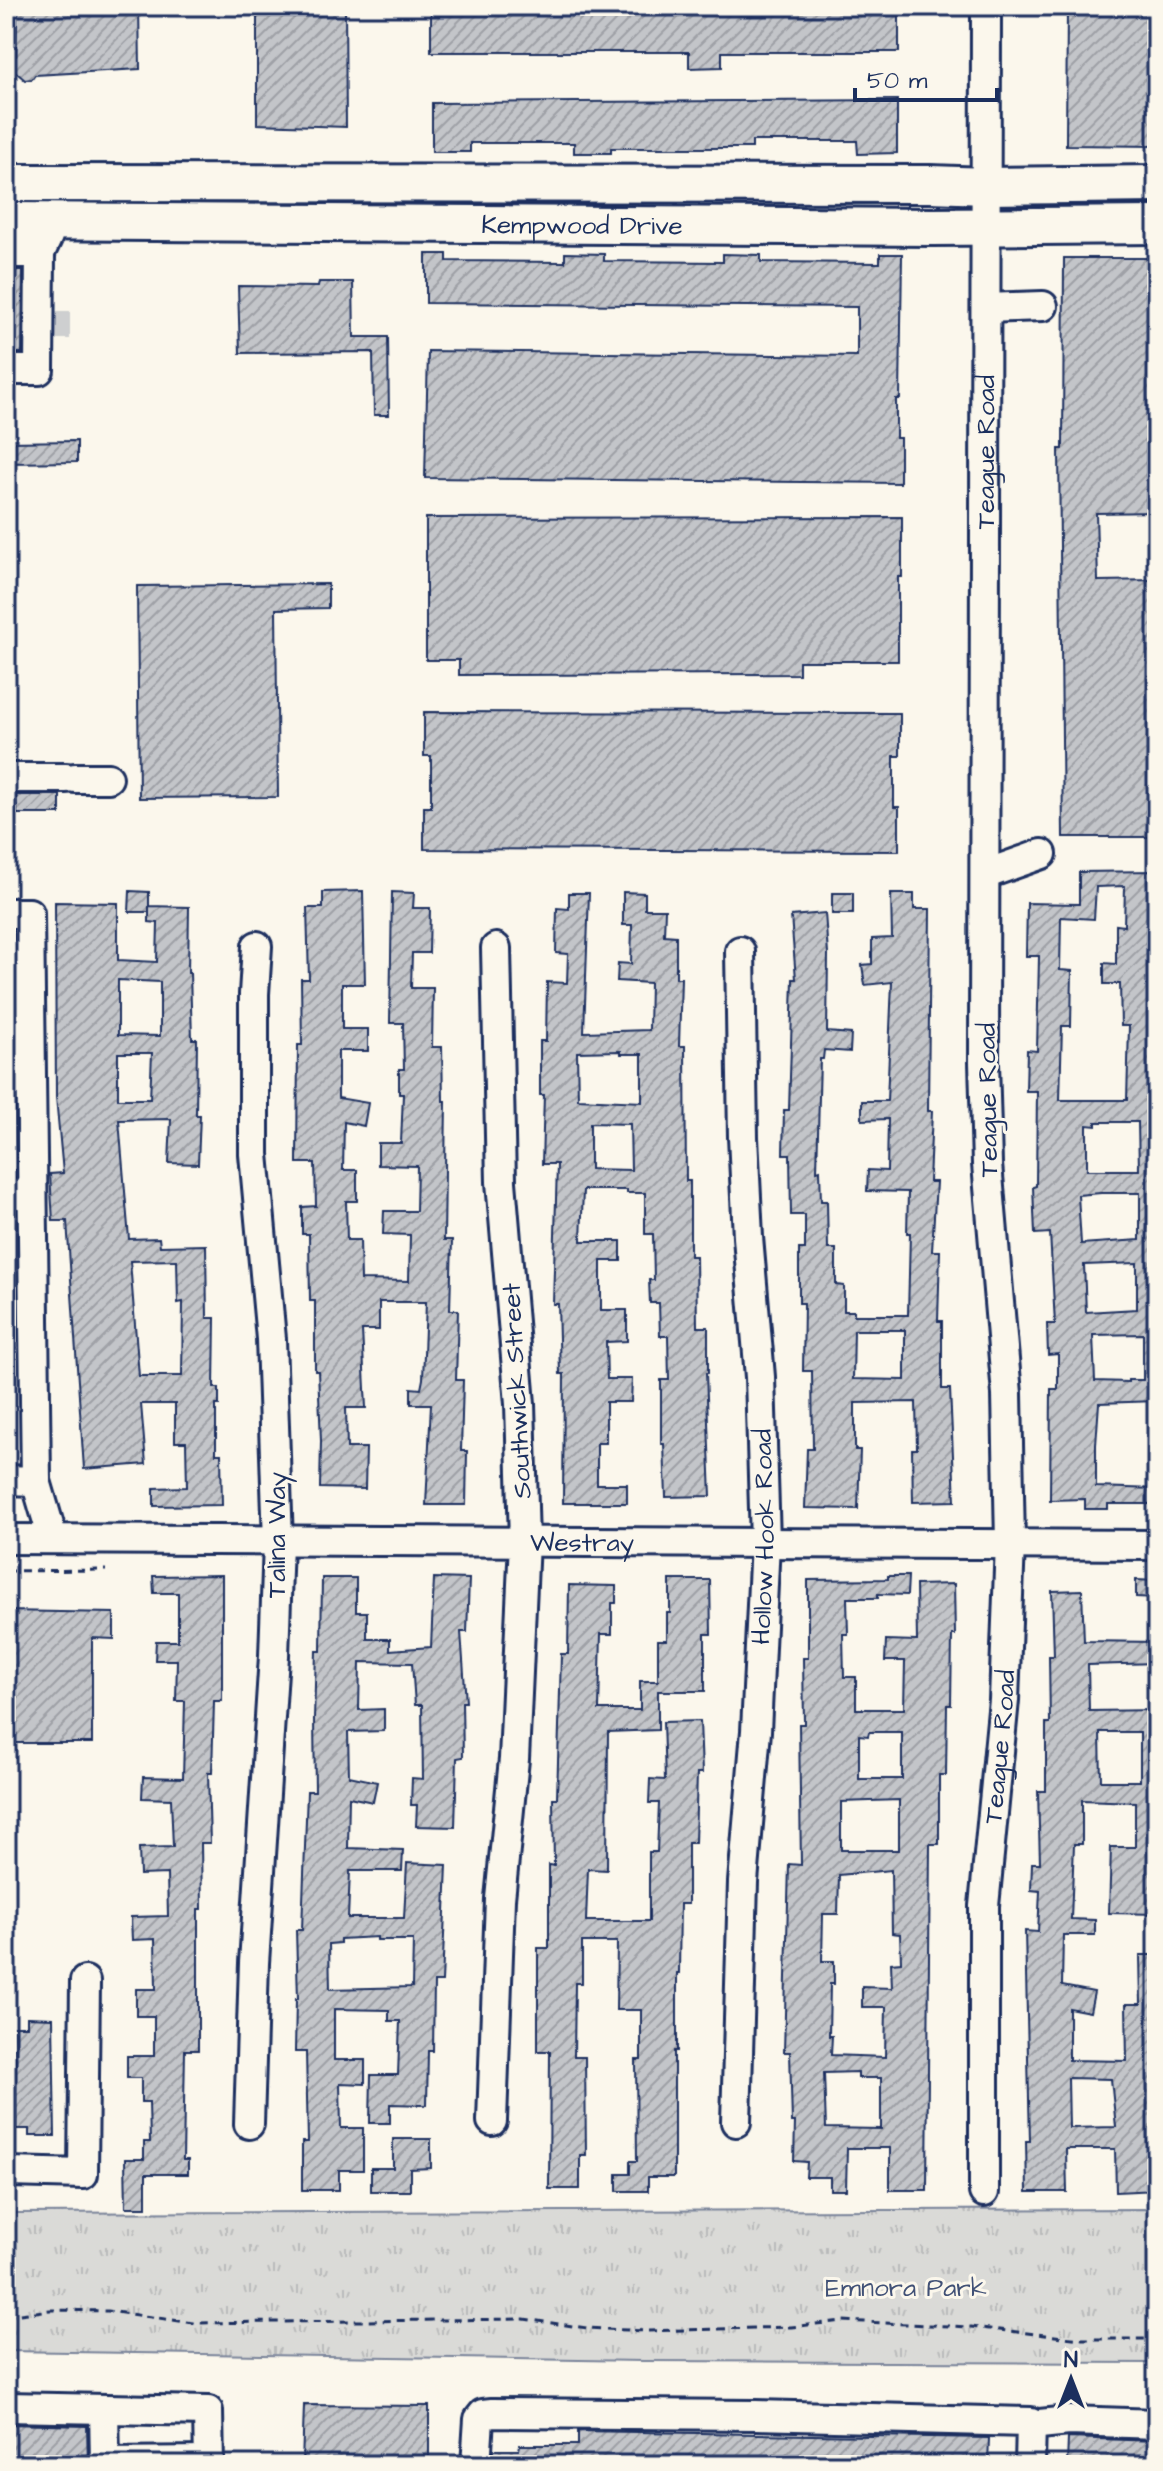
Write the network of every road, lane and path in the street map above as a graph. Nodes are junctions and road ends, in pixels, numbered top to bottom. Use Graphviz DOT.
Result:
graph roads {
  1 [pos="986,6"];
  2 [pos="6,183"];
  3 [pos="587,183"];
  4 [pos="1157,184"];
  5 [pos="987,186"];
  6 [pos="6,221"];
  7 [pos="589,224"];
  8 [pos="1157,225"];
  9 [pos="985,226"];
  10 [pos="43,250"];
  11 [pos="6,253"];
  12 [pos="1043,306"];
  13 [pos="986,308"];
  14 [pos="56,311"];
  15 [pos="56,344"];
  16 [pos="6,370"];
  17 [pos="39,370"];
  18 [pos="6,778"];
  19 [pos="108,778"];
  20 [pos="1042,854"];
  21 [pos="986,874"];
  22 [pos="6,913"];
  23 [pos="257,946"];
  24 [pos="496,948"];
  25 [pos="740,951"];
  26 [pos="19,1194"];
  27 [pos="6,1480"];
  28 [pos="36,1481"];
  29 [pos="6,1539"];
  30 [pos="53,1539"];
  31 [pos="524,1541"];
  32 [pos="278,1542"];
  33 [pos="765,1542"];
  34 [pos="1010,1543"];
  35 [pos="1157,1545"];
  36 [pos="106,1570"];
  37 [pos="6,1571"];
  38 [pos="85,1981"];
  39 [pos="492,2121"];
  40 [pos="736,2122"];
  41 [pos="249,2124"];
  42 [pos="6,2169"];
  43 [pos="984,2192"];
  44 [pos="6,2316"];
  45 [pos="1157,2339"];
  46 [pos="6,2407"];
  47 [pos="104,2409"];
  48 [pos="1030,2423"];
  49 [pos="1157,2424"];
  50 [pos="209,2463"];
  51 [pos="476,2465"];
  52 [pos="1030,2465"];
  1 -- 5 [label="street, Teague Road"];
  2 -- 3 [label="main road, Kempwood Drive"];
  3 -- 5 [label="main road, Kempwood Drive"];
  3 -- 7 [label="main road"];
  4 -- 5 [label="main road, Kempwood Drive"];
  5 -- 9 [label="street, Teague Road"];
  6 -- 10 [label="main road, Kempwood Drive"];
  7 -- 9 [label="main road, Kempwood Drive"];
  7 -- 10 [label="main road, Kempwood Drive"];
  8 -- 9 [label="main road, Kempwood Drive"];
  9 -- 13 [label="street, Teague Road"];
  10 -- 11 [label="street"];
  10 -- 14 [label="street"];
  10 -- 17 [label="street"];
  12 -- 13 [label="street"];
  13 -- 21 [label="street, Teague Road"];
  15 -- 17 [label="street"];
  16 -- 17 [label="street"];
  18 -- 19 [label="street"];
  20 -- 21 [label="street"];
  21 -- 34 [label="street, Teague Road"];
  22 -- 26 [label="street"];
  23 -- 32 [label="street, Talina Way"];
  24 -- 31 [label="street, Southwick Street"];
  25 -- 33 [label="street, Hollow Hook Road"];
  26 -- 28 [label="street"];
  27 -- 28 [label="street"];
  28 -- 30 [label="street"];
  29 -- 30 [label="street, Westray"];
  30 -- 32 [label="street, Westray"];
  31 -- 32 [label="street, Westray"];
  31 -- 33 [label="street, Westray"];
  31 -- 39 [label="street, Southwick Street"];
  32 -- 41 [label="street, Talina Way"];
  33 -- 34 [label="street, Westray"];
  33 -- 40 [label="street, Hollow Hook Road"];
  34 -- 35 [label="street, Westray"];
  34 -- 43 [label="street, Teague Road"];
  36 -- 37 [label="path"];
  38 -- 42 [label="street"];
  44 -- 45 [label="path"];
  46 -- 47 [label="street"];
  47 -- 50 [label="street"];
  47 -- 50 [label="street"];
  48 -- 49 [label="street"];
  48 -- 51 [label="street"];
  48 -- 52 [label="street"];
}
